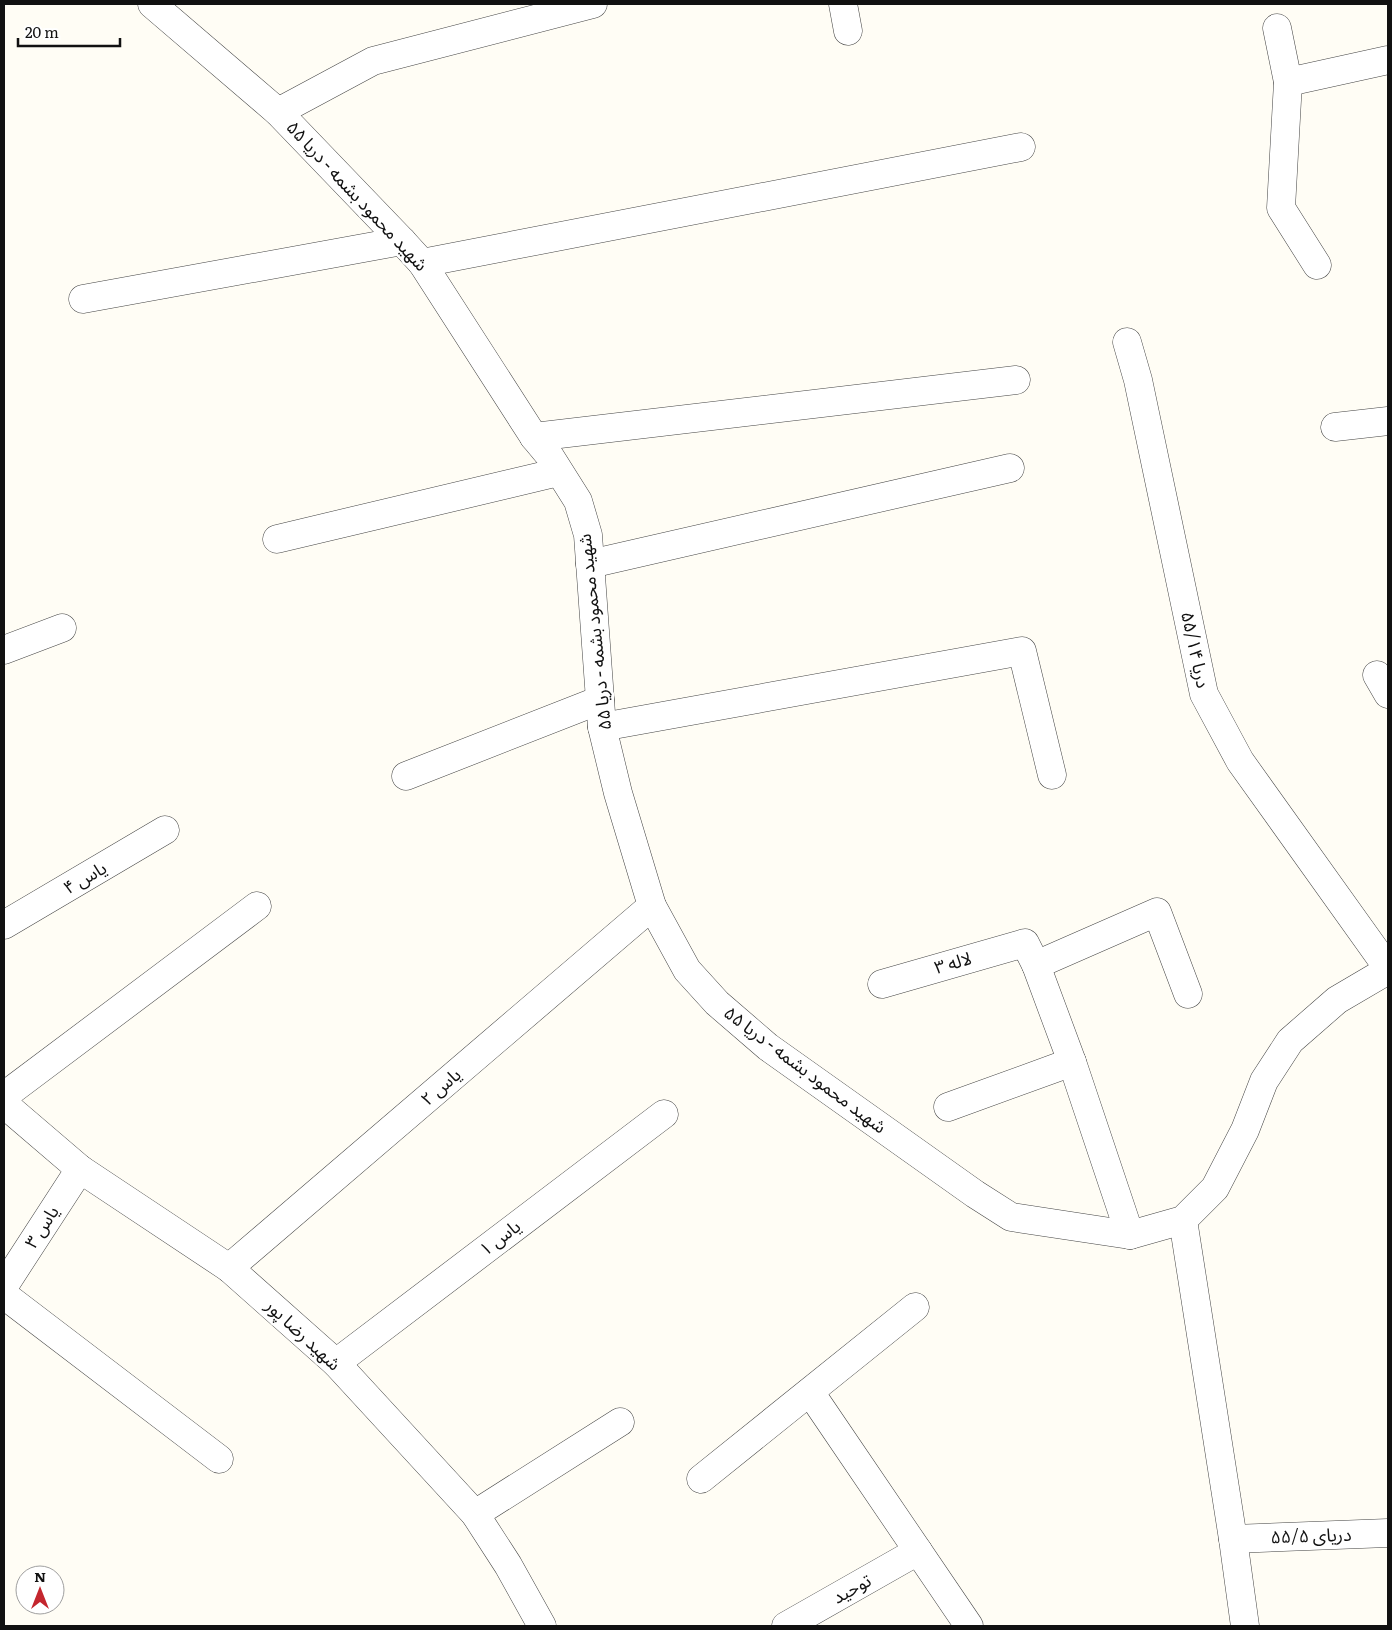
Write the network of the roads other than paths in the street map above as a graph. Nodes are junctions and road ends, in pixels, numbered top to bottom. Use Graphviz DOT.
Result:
graph roads {
  1 [pos="152,4"];
  2 [pos="593,4"];
  3 [pos="842,4"];
  4 [pos="1277,28"];
  5 [pos="848,31"];
  6 [pos="1388,60"];
  7 [pos="1288,82"];
  8 [pos="278,112"];
  9 [pos="1021,147"];
  10 [pos="402,241"];
  11 [pos="422,264"];
  12 [pos="1317,265"];
  13 [pos="83,299"];
  14 [pos="1127,342"];
  15 [pos="1016,380"];
  16 [pos="1388,421"];
  17 [pos="1335,427"];
  18 [pos="534,437"];
  19 [pos="1010,468"];
  20 [pos="559,472"];
  21 [pos="277,539"];
  22 [pos="590,564"];
  23 [pos="62,628"];
  24 [pos="4,650"];
  25 [pos="600,700"];
  26 [pos="602,727"];
  27 [pos="1052,774"];
  28 [pos="406,776"];
  29 [pos="166,830"];
  30 [pos="257,906"];
  31 [pos="652,906"];
  32 [pos="4,925"];
  33 [pos="1030,954"];
  34 [pos="1388,969"];
  35 [pos="882,984"];
  36 [pos="1188,994"];
  37 [pos="1072,1062"];
  38 [pos="4,1096"];
  39 [pos="4,1104"];
  40 [pos="948,1107"];
  41 [pos="664,1114"];
  42 [pos="80,1169"];
  43 [pos="1183,1220"];
  44 [pos="1130,1234"];
  45 [pos="229,1268"];
  46 [pos="4,1286"];
  47 [pos="4,1295"];
  48 [pos="915,1307"];
  49 [pos="336,1363"];
  50 [pos="810,1392"];
  51 [pos="620,1422"];
  52 [pos="219,1459"];
  53 [pos="700,1479"];
  54 [pos="475,1514"];
  55 [pos="1388,1533"];
  56 [pos="1233,1539"];
  57 [pos="918,1551"];
  58 [pos="542,1626"];
  59 [pos="786,1626"];
  60 [pos="969,1626"];
  61 [pos="1245,1626"];
  1 -- 8 [label="street, شهید محمود بشمه - دریا ۵۵"];
  2 -- 8 [label="street"];
  3 -- 5 [label="street"];
  4 -- 7 [label="street"];
  6 -- 7 [label="street"];
  7 -- 12 [label="street"];
  8 -- 10 [label="street, شهید محمود بشمه - دریا ۵۵"];
  9 -- 11 [label="street"];
  10 -- 11 [label="street, شهید محمود بشمه - دریا ۵۵"];
  10 -- 13 [label="street"];
  11 -- 18 [label="street, شهید محمود بشمه - دریا ۵۵"];
  14 -- 34 [label="street, دریا ۵۵/۱۴"];
  15 -- 18 [label="street"];
  16 -- 17 [label="street"];
  18 -- 20 [label="street, شهید محمود بشمه - دریا ۵۵"];
  19 -- 22 [label="street"];
  20 -- 21 [label="street"];
  20 -- 22 [label="street, شهید محمود بشمه - دریا ۵۵"];
  22 -- 25 [label="street, شهید محمود بشمه - دریا ۵۵"];
  23 -- 24 [label="street"];
  25 -- 26 [label="street, شهید محمود بشمه - دریا ۵۵"];
  25 -- 28 [label="street"];
  26 -- 27 [label="street"];
  26 -- 31 [label="street, شهید محمود بشمه - دریا ۵۵"];
  29 -- 32 [label="street, یاس ۴"];
  30 -- 38 [label="street"];
  31 -- 44 [label="street, شهید محمود بشمه - دریا ۵۵"];
  31 -- 45 [label="street, یاس ۲"];
  33 -- 35 [label="street, لاله ۳"];
  33 -- 36 [label="street, لاله ۳"];
  33 -- 37 [label="street"];
  34 -- 43 [label="street"];
  37 -- 40 [label="street"];
  37 -- 44 [label="street"];
  39 -- 42 [label="street, شهید رضا پور"];
  41 -- 49 [label="street, یاس ۱"];
  42 -- 45 [label="street, شهید رضا پور"];
  42 -- 46 [label="street, یاس ۳"];
  43 -- 44 [label="street, شهید محمود بشمه - دریا ۵۵"];
  43 -- 56 [label="street"];
  45 -- 49 [label="street, شهید رضا پور"];
  47 -- 52 [label="street"];
  48 -- 50 [label="street"];
  49 -- 54 [label="street, شهید رضا پور"];
  50 -- 53 [label="street"];
  50 -- 57 [label="street"];
  51 -- 54 [label="street"];
  54 -- 58 [label="street, شهید رضا پور"];
  55 -- 56 [label="street, دریای ۵۵/۵"];
  56 -- 61 [label="street"];
  57 -- 59 [label="street, توحید"];
  57 -- 60 [label="street"];
}
